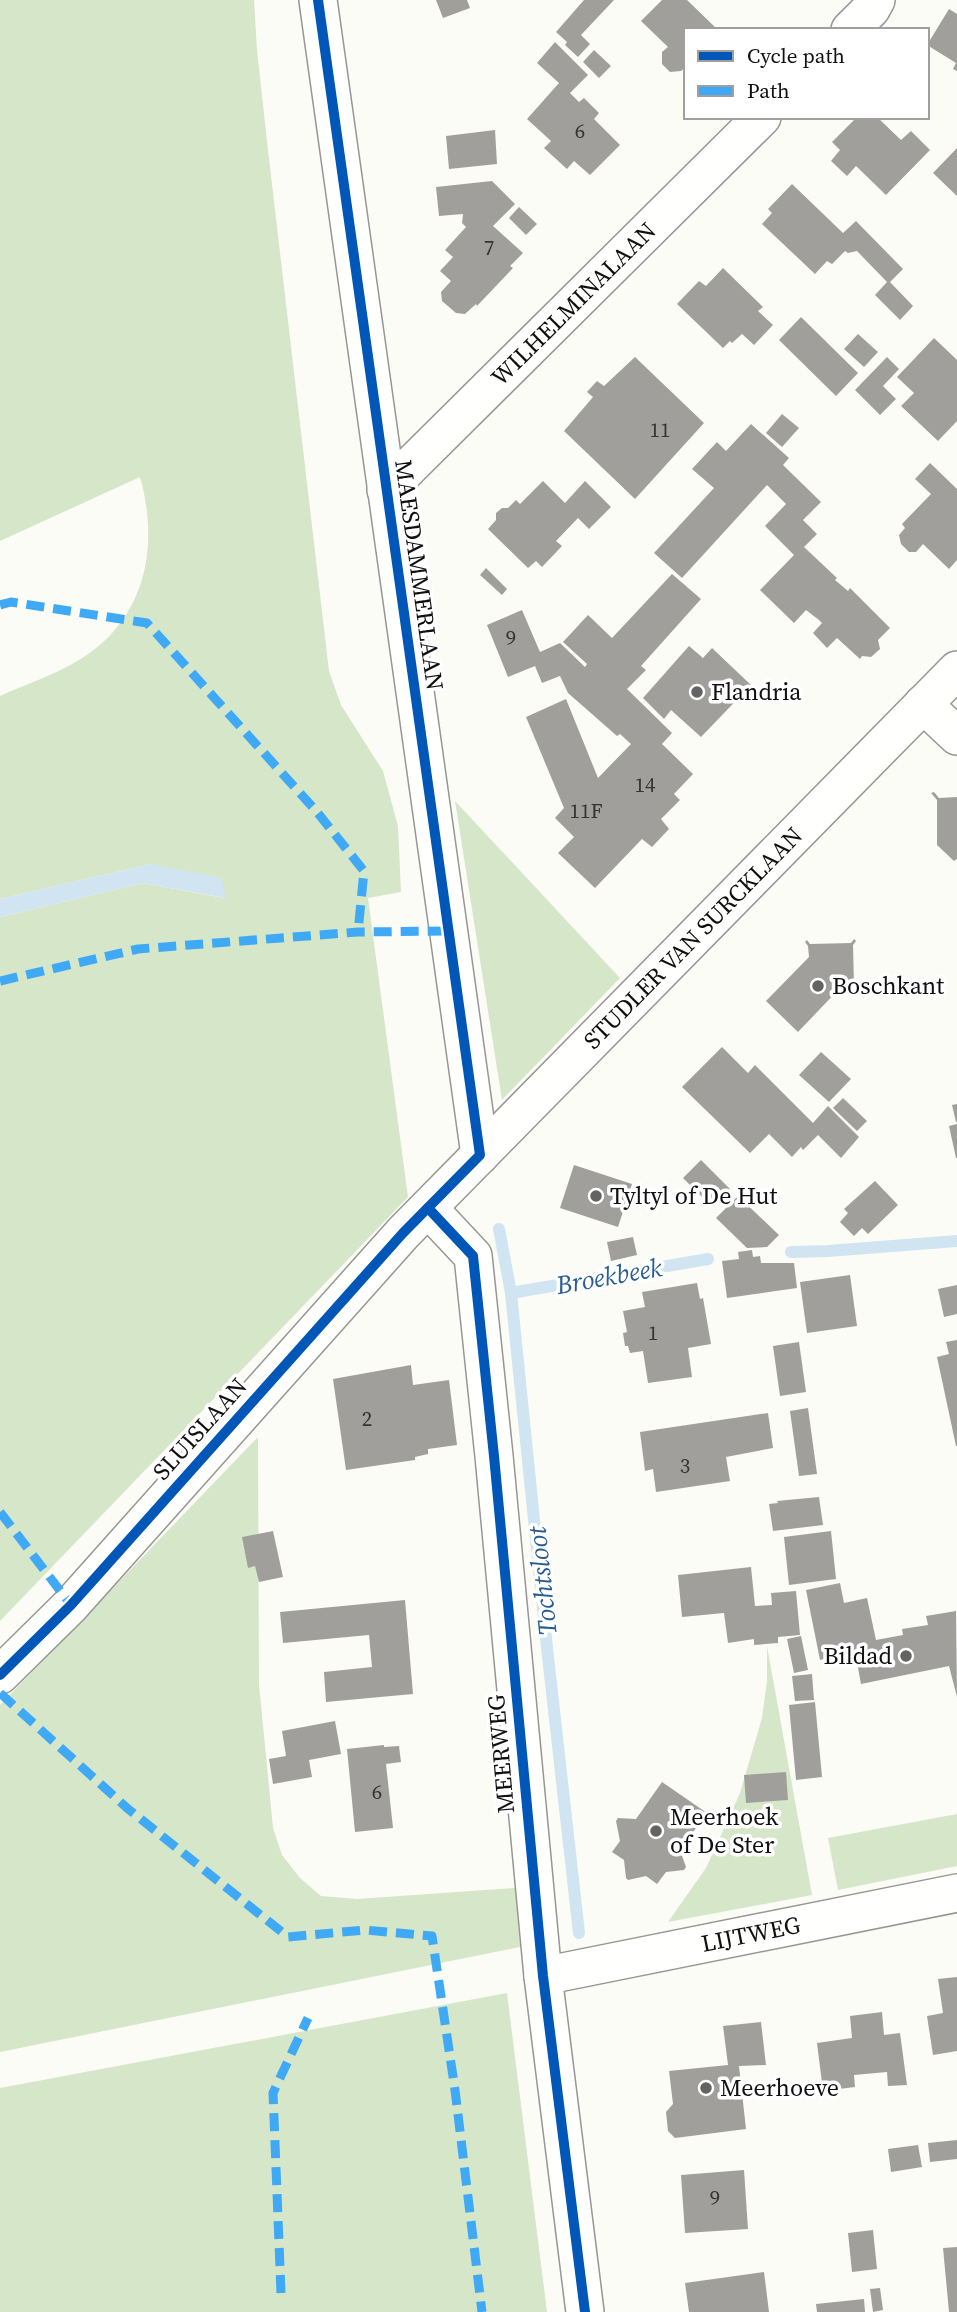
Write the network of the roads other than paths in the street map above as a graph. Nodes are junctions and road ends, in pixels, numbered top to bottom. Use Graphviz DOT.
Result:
graph roads {
  1 [pos="318,0"];
  2 [pos="876,0"];
  3 [pos="852,28"];
  4 [pos="760,119"];
  5 [pos="386,490"];
  6 [pos="957,670"];
  7 [pos="923,704"];
  8 [pos="957,736"];
  9 [pos="481,1155"];
  10 [pos="428,1208"];
  11 [pos="0,1675"];
  12 [pos="957,1893"];
  13 [pos="543,1976"];
  14 [pos="585,2312"];
  1 -- 5 [label="street, MAESDAMMERLAAN"];
  2 -- 3 [label="street"];
  4 -- 5 [label="street, WILHELMINALAAN"];
  5 -- 9 [label="street, MAESDAMMERLAAN"];
  6 -- 7 [label="street, STUDLER VAN SURCKLAAN"];
  7 -- 8 [label="street"];
  7 -- 9 [label="street, STUDLER VAN SURCKLAAN"];
  9 -- 10 [label="street, STUDLER VAN SURCKLAAN"];
  10 -- 11 [label="street, SLUISLAAN"];
  10 -- 13 [label="street, MEERWEG"];
  12 -- 13 [label="street, LIJTWEG"];
  13 -- 14 [label="street, MEERWEG"];
}
